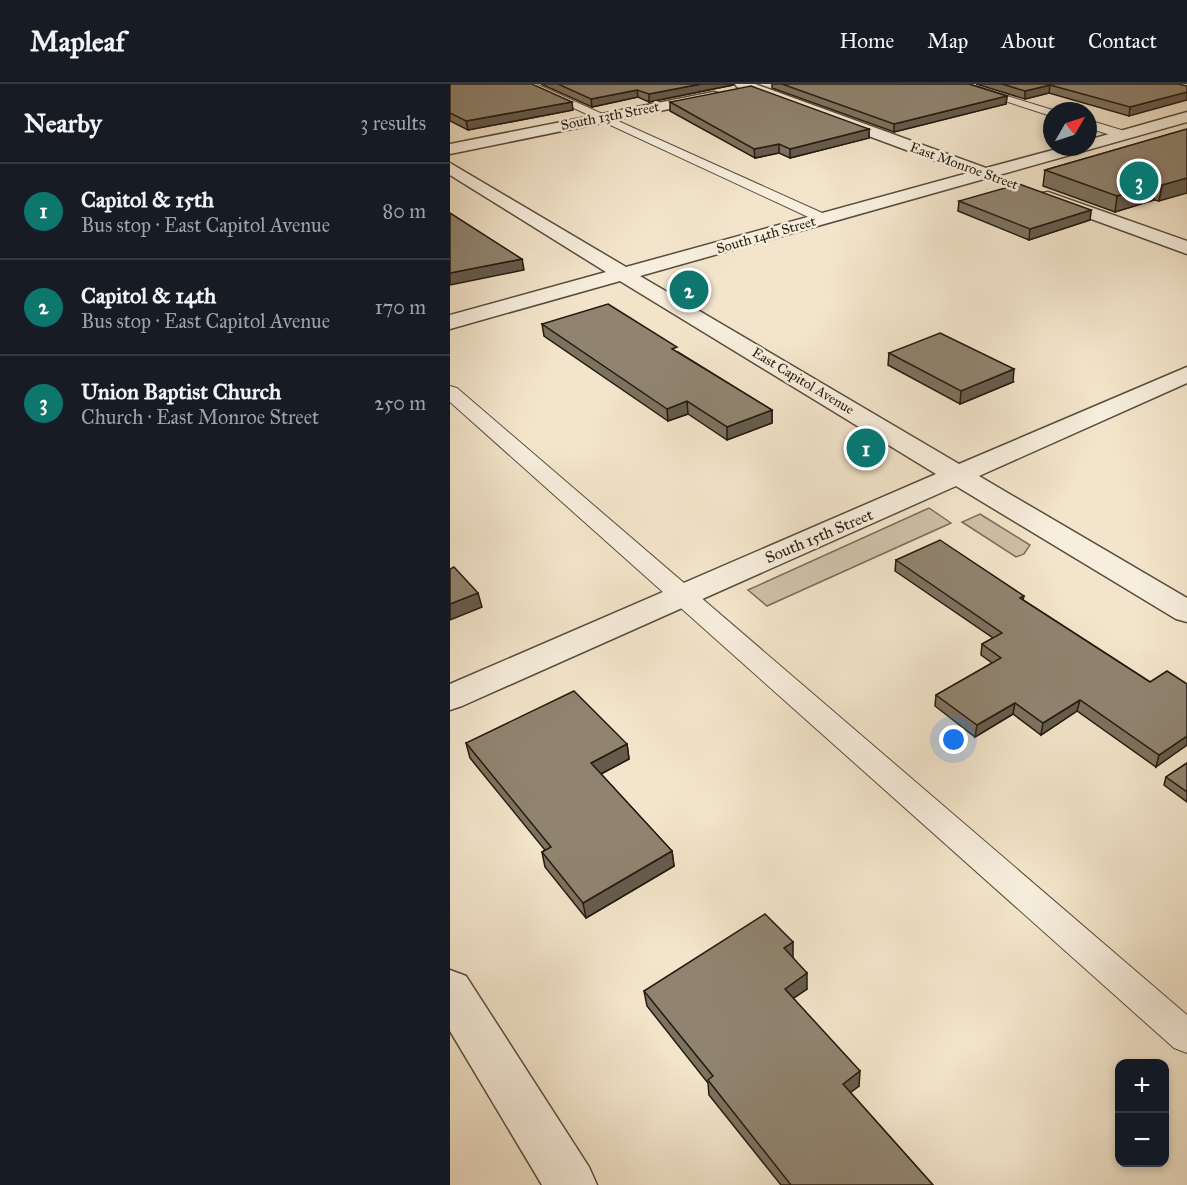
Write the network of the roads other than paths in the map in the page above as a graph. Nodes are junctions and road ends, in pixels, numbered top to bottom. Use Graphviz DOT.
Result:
graph roads {
  1 [pos="527,84"];
  2 [pos="770,84"];
  3 [pos="957,84"];
  4 [pos="747,86"];
  5 [pos="1043,110"];
  6 [pos="1187,117"];
  7 [pos="602,118"];
  8 [pos="1097,127"];
  9 [pos="1124,135"];
  10 [pos="1097,142"];
  11 [pos="450,149"];
  12 [pos="1050,156"];
  13 [pos="450,168"];
  14 [pos="986,174"];
  15 [pos="1011,183"];
  16 [pos="1033,192"];
  17 [pos="824,219"];
  18 [pos="1187,248"];
  19 [pos="624,275"];
  20 [pos="450,322"];
  21 [pos="1183,380"];
  22 [pos="450,392"];
  23 [pos="958,475"];
  24 [pos="682,596"];
  25 [pos="1187,612"];
  26 [pos="450,698"];
  27 [pos="450,990"];
  28 [pos="1187,1037"];
  29 [pos="571,1185"];
  1 -- 7 [label="lane"];
  2 -- 4 [label="street, South 13th Street"];
  3 -- 5 [label="lane"];
  4 -- 7 [label="street, South 13th Street"];
  4 -- 14 [label="street, East Monroe Street"];
  6 -- 9 [label="street"];
  7 -- 11 [label="street, South 13th Street"];
  7 -- 17 [label="lane"];
  8 -- 9 [label="lane"];
  9 -- 10 [label="street"];
  12 -- 14 [label="street, South 14th Street"];
  13 -- 19 [label="street, East Capitol Avenue"];
  14 -- 15 [label="street, East Monroe Street"];
  14 -- 17 [label="street, South 14th Street"];
  16 -- 18 [label="street, East Monroe Street"];
  17 -- 19 [label="street, South 14th Street"];
  19 -- 20 [label="street, South 14th Street"];
  19 -- 23 [label="street, East Capitol Avenue"];
  21 -- 23 [label="street, South 15th Street"];
  22 -- 24 [label="lane"];
  23 -- 24 [label="street, South 15th Street"];
  23 -- 25 [label="street, East Capitol Avenue"];
  24 -- 26 [label="street, South 15th Street"];
  24 -- 28 [label="lane"];
  27 -- 29 [label="street"];
}
